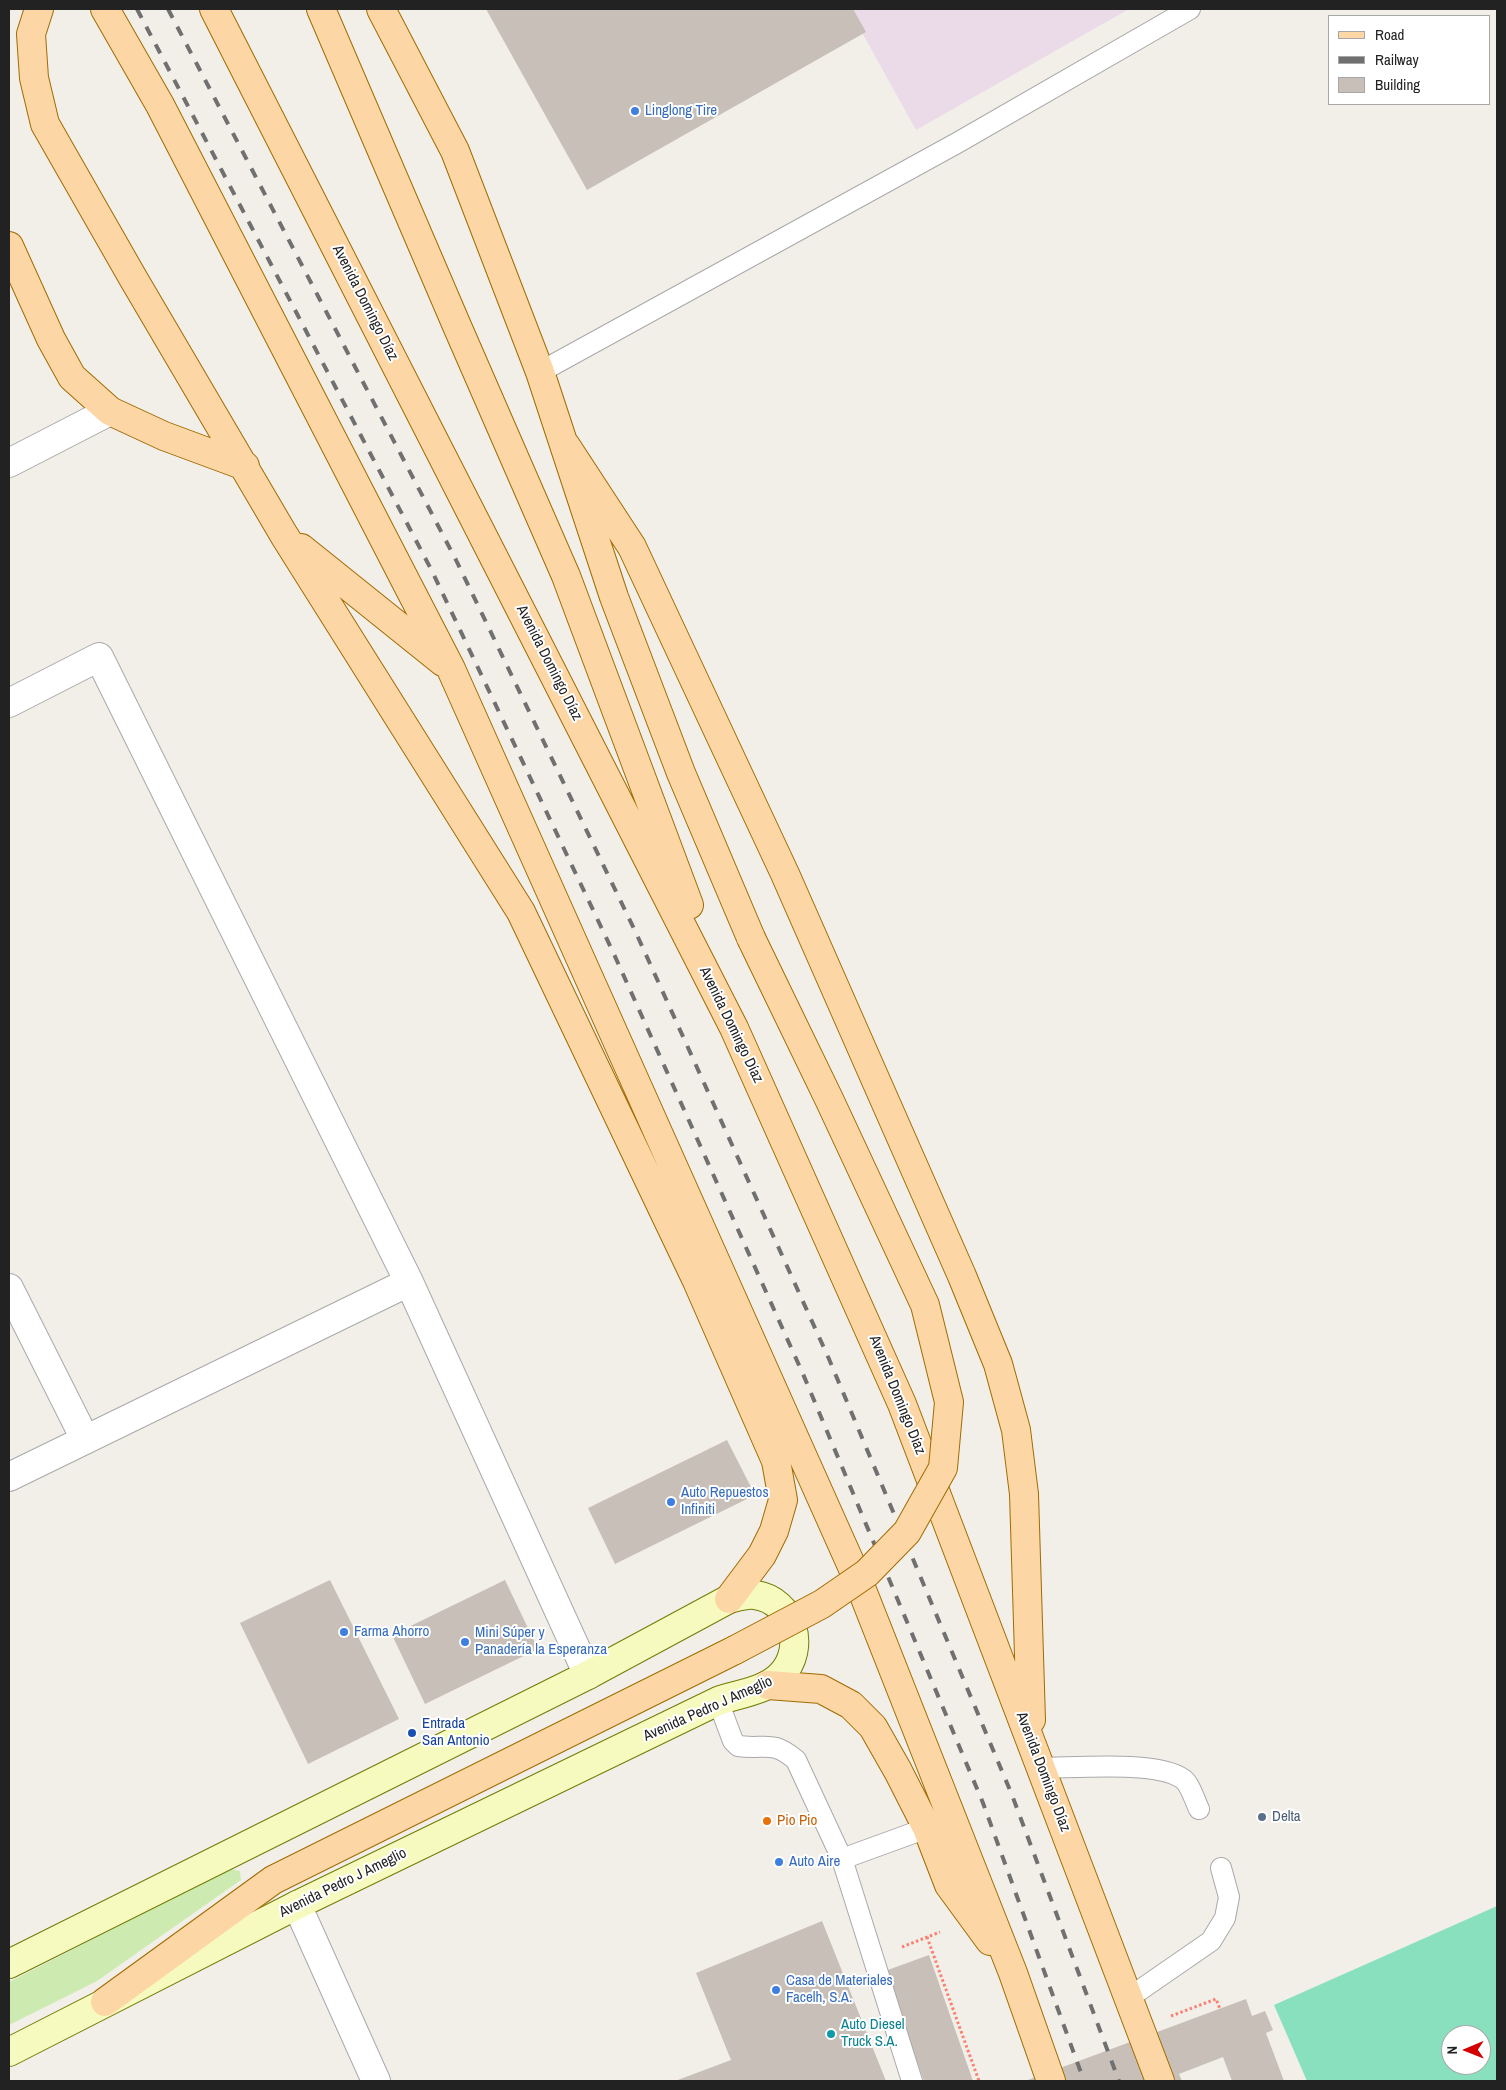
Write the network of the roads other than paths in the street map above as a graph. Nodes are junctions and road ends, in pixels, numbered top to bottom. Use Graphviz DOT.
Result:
graph roads {
  1 [pos="39,9"];
  2 [pos="105,9"];
  3 [pos="214,9"];
  4 [pos="321,9"];
  5 [pos="381,9"];
  6 [pos="1190,9"];
  7 [pos="9,246"];
  8 [pos="540,372"];
  9 [pos="110,411"];
  10 [pos="566,446"];
  11 [pos="9,463"];
  12 [pos="245,466"];
  13 [pos="284,534"];
  14 [pos="451,669"];
  15 [pos="9,703"];
  16 [pos="734,1028"];
  17 [pos="409,1282"];
  18 [pos="9,1288"];
  19 [pos="85,1439"];
  20 [pos="9,1477"];
  21 [pos="729,1599"];
  22 [pos="588,1675"];
  23 [pos="768,1685"];
  24 [pos="718,1701"];
  25 [pos="1032,1742"];
  26 [pos="1041,1768"];
  27 [pos="1199,1809"];
  28 [pos="926,1828"];
  29 [pos="842,1859"];
  30 [pos="1221,1868"];
  31 [pos="298,1905"];
  32 [pos="9,1964"];
  33 [pos="1013,1973"];
  34 [pos="1130,1997"];
  35 [pos="105,2002"];
  36 [pos="9,2052"];
  37 [pos="376,2081"];
  38 [pos="912,2081"];
  39 [pos="1051,2081"];
  40 [pos="1160,2081"];
  1 -- 12 [label="main road"];
  2 -- 14 [label="main road"];
  3 -- 16 [label="main road, Avenida Domingo Díaz"];
  4 -- 16 [label="main road"];
  5 -- 8 [label="main road"];
  6 -- 8 [label="lane"];
  7 -- 9 [label="main road"];
  8 -- 10 [label="main road"];
  9 -- 11 [label="street"];
  9 -- 12 [label="main road"];
  10 -- 25 [label="main road"];
  10 -- 35 [label="main road, bridge"];
  12 -- 13 [label="main road"];
  13 -- 14 [label="main road"];
  13 -- 21 [label="main road"];
  14 -- 33 [label="main road"];
  15 -- 17 [label="street"];
  16 -- 25 [label="main road, Avenida Domingo Díaz"];
  17 -- 19 [label="street"];
  17 -- 22 [label="street"];
  18 -- 19 [label="street"];
  19 -- 20 [label="street"];
  21 -- 22 [label="street, Avenida Pedro J Ameglio"];
  21 -- 23 [label="street, Avenida Pedro J Ameglio"];
  22 -- 32 [label="street, Avenida Pedro J Ameglio"];
  23 -- 24 [label="street, Avenida Pedro J Ameglio"];
  23 -- 28 [label="main road"];
  24 -- 29 [label="lane"];
  24 -- 31 [label="street, Avenida Pedro J Ameglio"];
  25 -- 26 [label="main road, Avenida Domingo Díaz"];
  26 -- 27 [label="lane"];
  26 -- 34 [label="main road, Avenida Domingo Díaz"];
  28 -- 29 [label="lane"];
  28 -- 33 [label="main road"];
  29 -- 38 [label="lane"];
  30 -- 34 [label="lane"];
  31 -- 35 [label="street, Avenida Pedro J Ameglio"];
  31 -- 37 [label="street"];
  33 -- 39 [label="main road"];
  34 -- 40 [label="main road, Avenida Domingo Díaz"];
  35 -- 36 [label="street, Avenida Pedro J Ameglio"];
}
